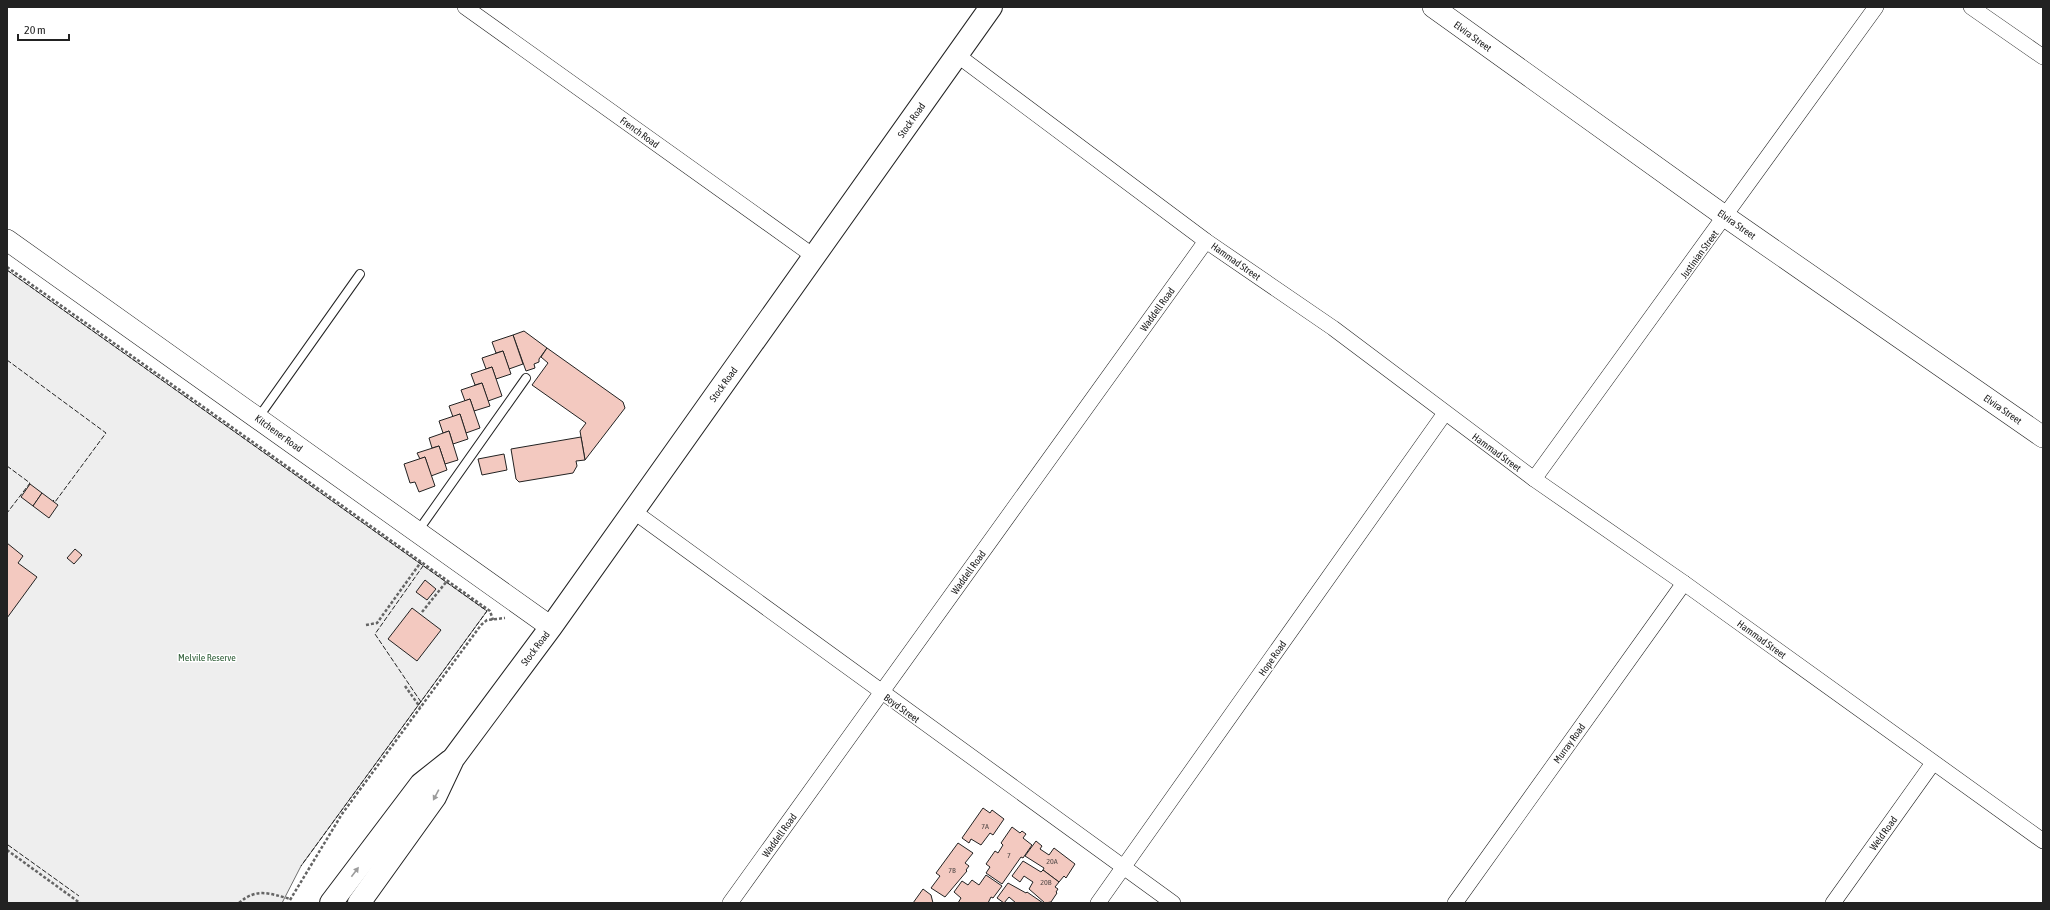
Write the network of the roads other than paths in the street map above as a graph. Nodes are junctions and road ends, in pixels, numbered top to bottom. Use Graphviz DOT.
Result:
graph roads {
  1 [pos="465,7"];
  2 [pos="991,7"];
  3 [pos="1433,7"];
  4 [pos="1876,7"];
  5 [pos="1971,7"];
  6 [pos="957,55"];
  7 [pos="2043,57"];
  8 [pos="1726,217"];
  9 [pos="7,240"];
  10 [pos="1206,241"];
  11 [pos="815,257"];
  12 [pos="360,274"];
  13 [pos="526,378"];
  14 [pos="1445,413"];
  15 [pos="258,418"];
  16 [pos="2043,437"];
  17 [pos="1534,479"];
  18 [pos="633,511"];
  19 [pos="417,531"];
  20 [pos="1684,583"];
  21 [pos="551,627"];
  22 [pos="881,693"];
  23 [pos="453,759"];
  24 [pos="1933,764"];
  25 [pos="2043,841"];
  26 [pos="1124,868"];
  27 [pos="331,903"];
  28 [pos="359,903"];
  29 [pos="730,903"];
  30 [pos="1098,903"];
  31 [pos="1173,903"];
  32 [pos="1455,903"];
  33 [pos="1833,903"];
  1 -- 11 [label="street, French Road"];
  2 -- 6 [label="main road, Stock Road"];
  3 -- 8 [label="street, Elvira Street"];
  4 -- 8 [label="street, Justinian Street"];
  5 -- 7 [label="street"];
  6 -- 10 [label="street, Hammad Street"];
  6 -- 11 [label="main road, Stock Road"];
  8 -- 16 [label="street, Elvira Street"];
  8 -- 17 [label="street, Justinian Street"];
  9 -- 15 [label="street, Kitchener Road"];
  10 -- 14 [label="street, Hammad Street"];
  10 -- 22 [label="street, Waddell Road"];
  11 -- 18 [label="main road, Stock Road"];
  12 -- 15 [label="lane"];
  13 -- 19 [label="lane"];
  14 -- 17 [label="street, Hammad Street"];
  14 -- 26 [label="street, Hope Road"];
  15 -- 19 [label="street, Kitchener Road"];
  17 -- 20 [label="street, Hammad Street"];
  18 -- 21 [label="main road, Stock Road"];
  18 -- 22 [label="street, Boyd Street"];
  19 -- 21 [label="street, Kitchener Road"];
  20 -- 24 [label="street, Hammad Street"];
  20 -- 32 [label="street, Murray Road"];
  21 -- 23 [label="main road, Stock Road"];
  22 -- 26 [label="street, Boyd Street"];
  22 -- 29 [label="street, Waddell Road"];
  27 -- 23 [label="main road, Stock Road, one-way"];
  23 -- 28 [label="main road, Stock Road, one-way"];
  24 -- 25 [label="street, Hammad Street"];
  24 -- 33 [label="street, Weld Road"];
  26 -- 30 [label="street, Hope Road"];
  26 -- 31 [label="street, Boyd Street"];
}
